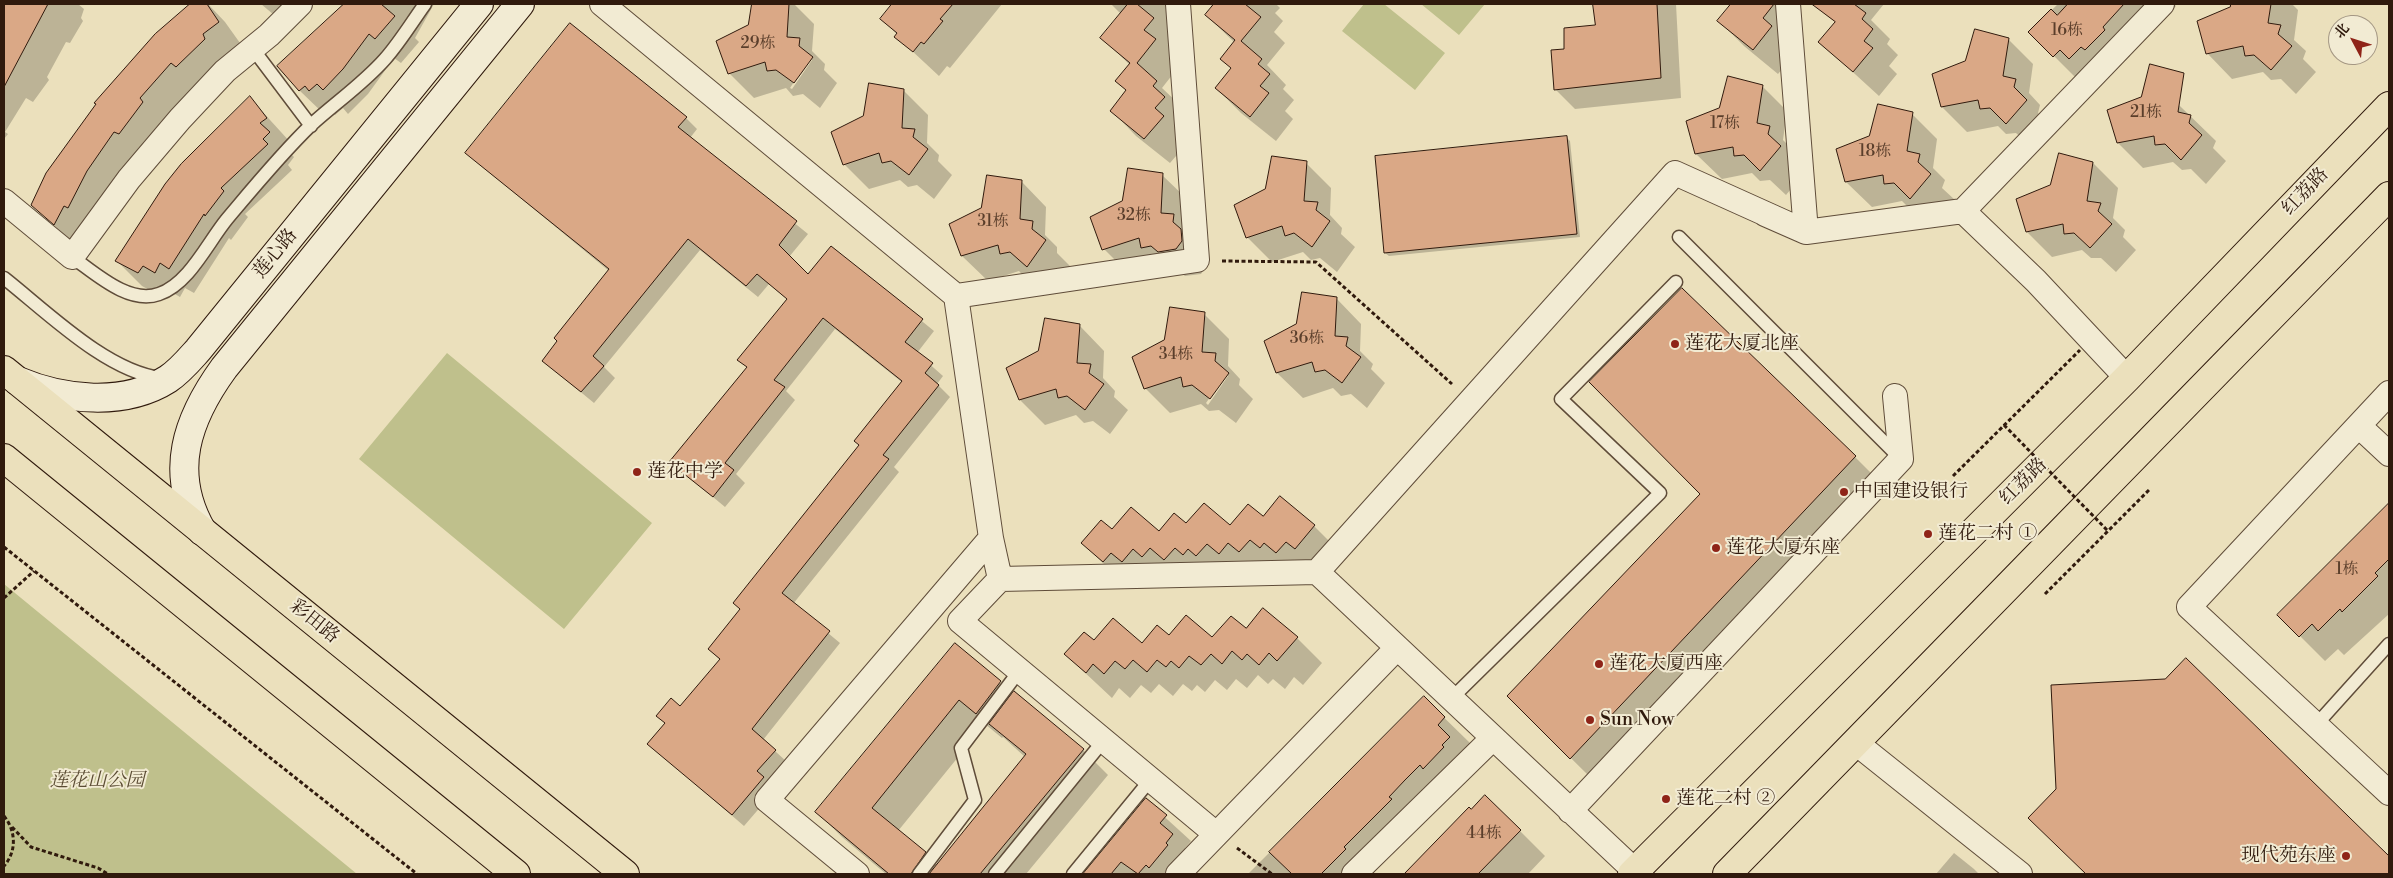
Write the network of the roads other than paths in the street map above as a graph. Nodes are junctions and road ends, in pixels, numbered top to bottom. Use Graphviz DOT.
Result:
graph roads {
  1 [pos="300,4"];
  2 [pos="425,4"];
  3 [pos="479,4"];
  4 [pos="520,4"];
  5 [pos="602,4"];
  6 [pos="1178,4"];
  7 [pos="1788,4"];
  8 [pos="2162,4"];
  9 [pos="253,49"];
  10 [pos="2389,106"];
  11 [pos="311,126"];
  12 [pos="2389,196"];
  13 [pos="4,201"];
  14 [pos="1963,211"];
  15 [pos="1765,214"];
  16 [pos="1806,232"];
  17 [pos="1679,237"];
  18 [pos="72,257"];
  19 [pos="4,278"];
  20 [pos="1676,282"];
  21 [pos="956,296"];
  22 [pos="10,375"];
  23 [pos="2127,378"];
  24 [pos="168,379"];
  25 [pos="2389,393"];
  26 [pos="1895,396"];
  27 [pos="2359,426"];
  28 [pos="2389,454"];
  29 [pos="4,458"];
  30 [pos="1901,459"];
  31 [pos="202,531"];
  32 [pos="991,538"];
  33 [pos="1318,572"];
  34 [pos="1000,579"];
  35 [pos="2389,644"];
  36 [pos="1398,648"];
  37 [pos="1020,670"];
  38 [pos="1451,699"];
  39 [pos="2316,725"];
  40 [pos="1493,738"];
  41 [pos="1104,740"];
  42 [pos="1856,743"];
  43 [pos="1151,779"];
  44 [pos="2389,793"];
  45 [pos="1570,811"];
  46 [pos="1216,834"];
  47 [pos="1633,873"];
  48 [pos="516,874"];
  49 [pos="625,874"];
  50 [pos="857,874"];
  51 [pos="919,874"];
  52 [pos="995,874"];
  53 [pos="1073,874"];
  54 [pos="1178,874"];
  55 [pos="1354,874"];
  56 [pos="1727,874"];
  57 [pos="2020,874"];
  1 -- 9 [label="street"];
  2 -- 11 [label="lane"];
  3 -- 24 [label="main road, 莲心路"];
  4 -- 31 [label="main road, 莲心路"];
  5 -- 21 [label="street"];
  6 -- 21 [label="street"];
  7 -- 16 [label="street"];
  8 -- 14 [label="street"];
  9 -- 11 [label="lane"];
  9 -- 18 [label="street"];
  10 -- 23 [label="main road, 红荔路"];
  11 -- 18 [label="lane"];
  12 -- 42 [label="main road"];
  13 -- 18 [label="street"];
  14 -- 16 [label="street"];
  14 -- 23 [label="street"];
  15 -- 16 [label="street"];
  16 -- 33 [label="street"];
  17 -- 30 [label="lane"];
  19 -- 24 [label="lane"];
  20 -- 38 [label="lane"];
  21 -- 32 [label="street"];
  22 -- 24 [label="main road, 莲心路"];
  22 -- 31 [label="main road, 彩田路"];
  23 -- 47 [label="main road, 红荔路"];
  25 -- 27 [label="street"];
  26 -- 30 [label="street"];
  27 -- 28 [label="street"];
  27 -- 39 [label="street"];
  29 -- 48 [label="main road"];
  30 -- 45 [label="street"];
  31 -- 49 [label="main road, 彩田路"];
  32 -- 34 [label="street"];
  32 -- 50 [label="street"];
  33 -- 34 [label="street"];
  33 -- 36 [label="street"];
  34 -- 37 [label="street"];
  35 -- 39 [label="lane"];
  36 -- 38 [label="street"];
  36 -- 46 [label="street"];
  37 -- 41 [label="street"];
  37 -- 51 [label="lane"];
  38 -- 40 [label="street"];
  39 -- 44 [label="street"];
  40 -- 45 [label="street"];
  40 -- 55 [label="street"];
  41 -- 43 [label="street"];
  41 -- 52 [label="lane"];
  42 -- 56 [label="main road"];
  42 -- 57 [label="street"];
  43 -- 46 [label="street"];
  43 -- 53 [label="lane"];
  45 -- 47 [label="street"];
  46 -- 54 [label="street"];
}
